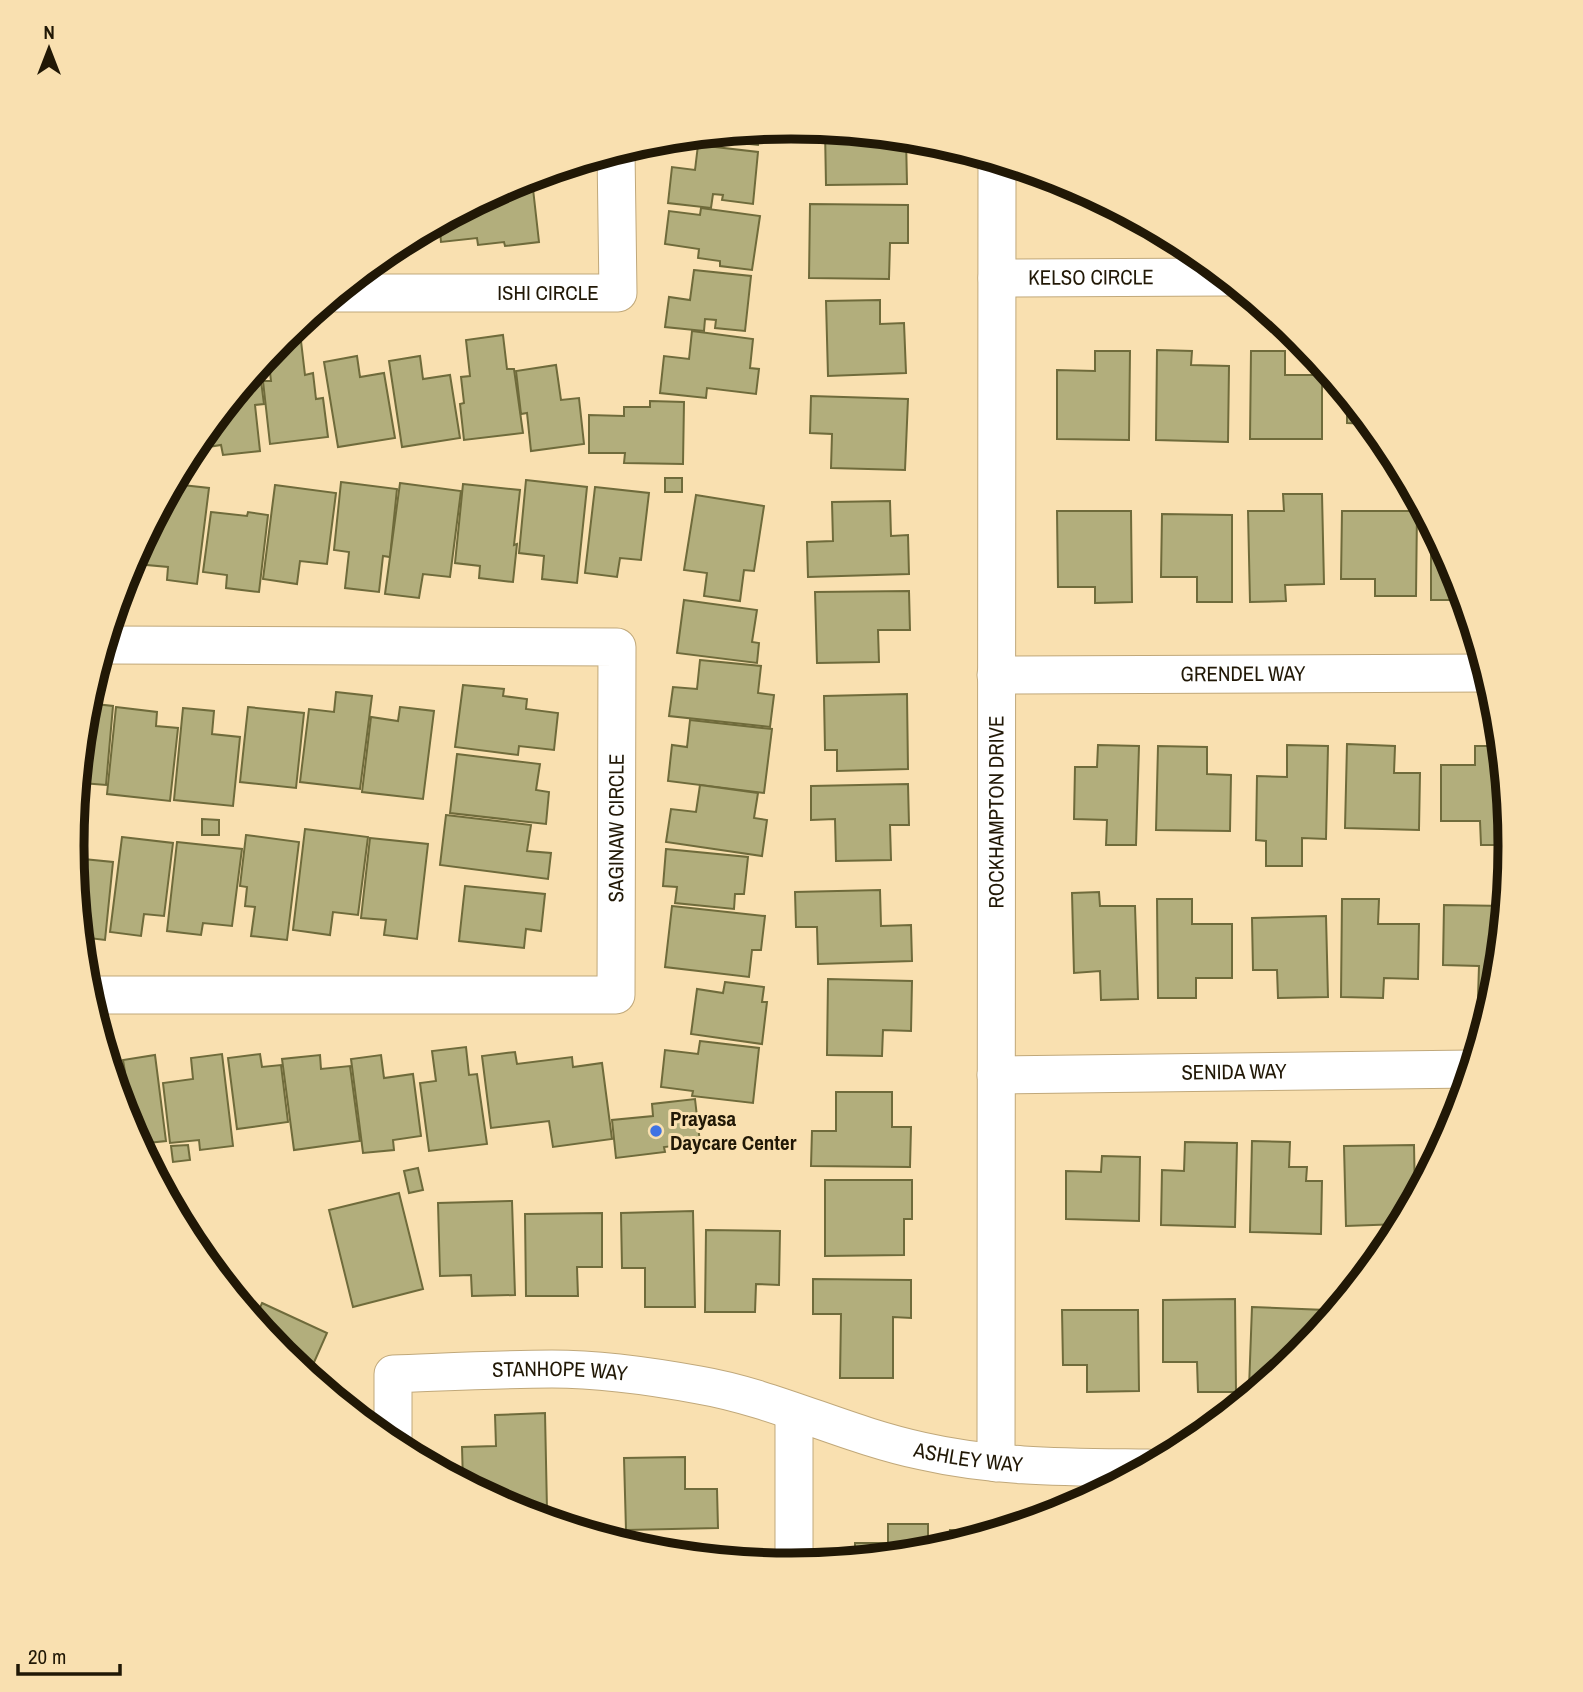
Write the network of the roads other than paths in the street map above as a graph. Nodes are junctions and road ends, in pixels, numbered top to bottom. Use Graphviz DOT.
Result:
graph roads {
  1 [pos="617,161"];
  2 [pos="997,170"];
  3 [pos="1211,277"];
  4 [pos="997,278"];
  5 [pos="351,293"];
  6 [pos="114,645"];
  7 [pos="1477,673"];
  8 [pos="996,675"];
  9 [pos="100,995"];
  10 [pos="1462,1069"];
  11 [pos="996,1075"];
  12 [pos="794,1412"];
  13 [pos="393,1430"];
  14 [pos="996,1463"];
  15 [pos="1129,1468"];
  16 [pos="794,1554"];
  1 -- 5 [label="street, ISHI CIRCLE"];
  2 -- 4 [label="street, ROCKHAMPTON DRIVE"];
  3 -- 4 [label="street, KELSO CIRCLE"];
  4 -- 8 [label="street, ROCKHAMPTON DRIVE"];
  6 -- 9 [label="street, SAGINAW CIRCLE"];
  7 -- 8 [label="street, GRENDEL WAY"];
  8 -- 11 [label="street, ROCKHAMPTON DRIVE"];
  10 -- 11 [label="street, SENIDA WAY"];
  11 -- 14 [label="street, ROCKHAMPTON DRIVE"];
  12 -- 13 [label="street, STANHOPE WAY"];
  12 -- 14 [label="street, ASHLEY WAY"];
  12 -- 16 [label="street"];
  14 -- 15 [label="street, ASHLEY WAY"];
}
